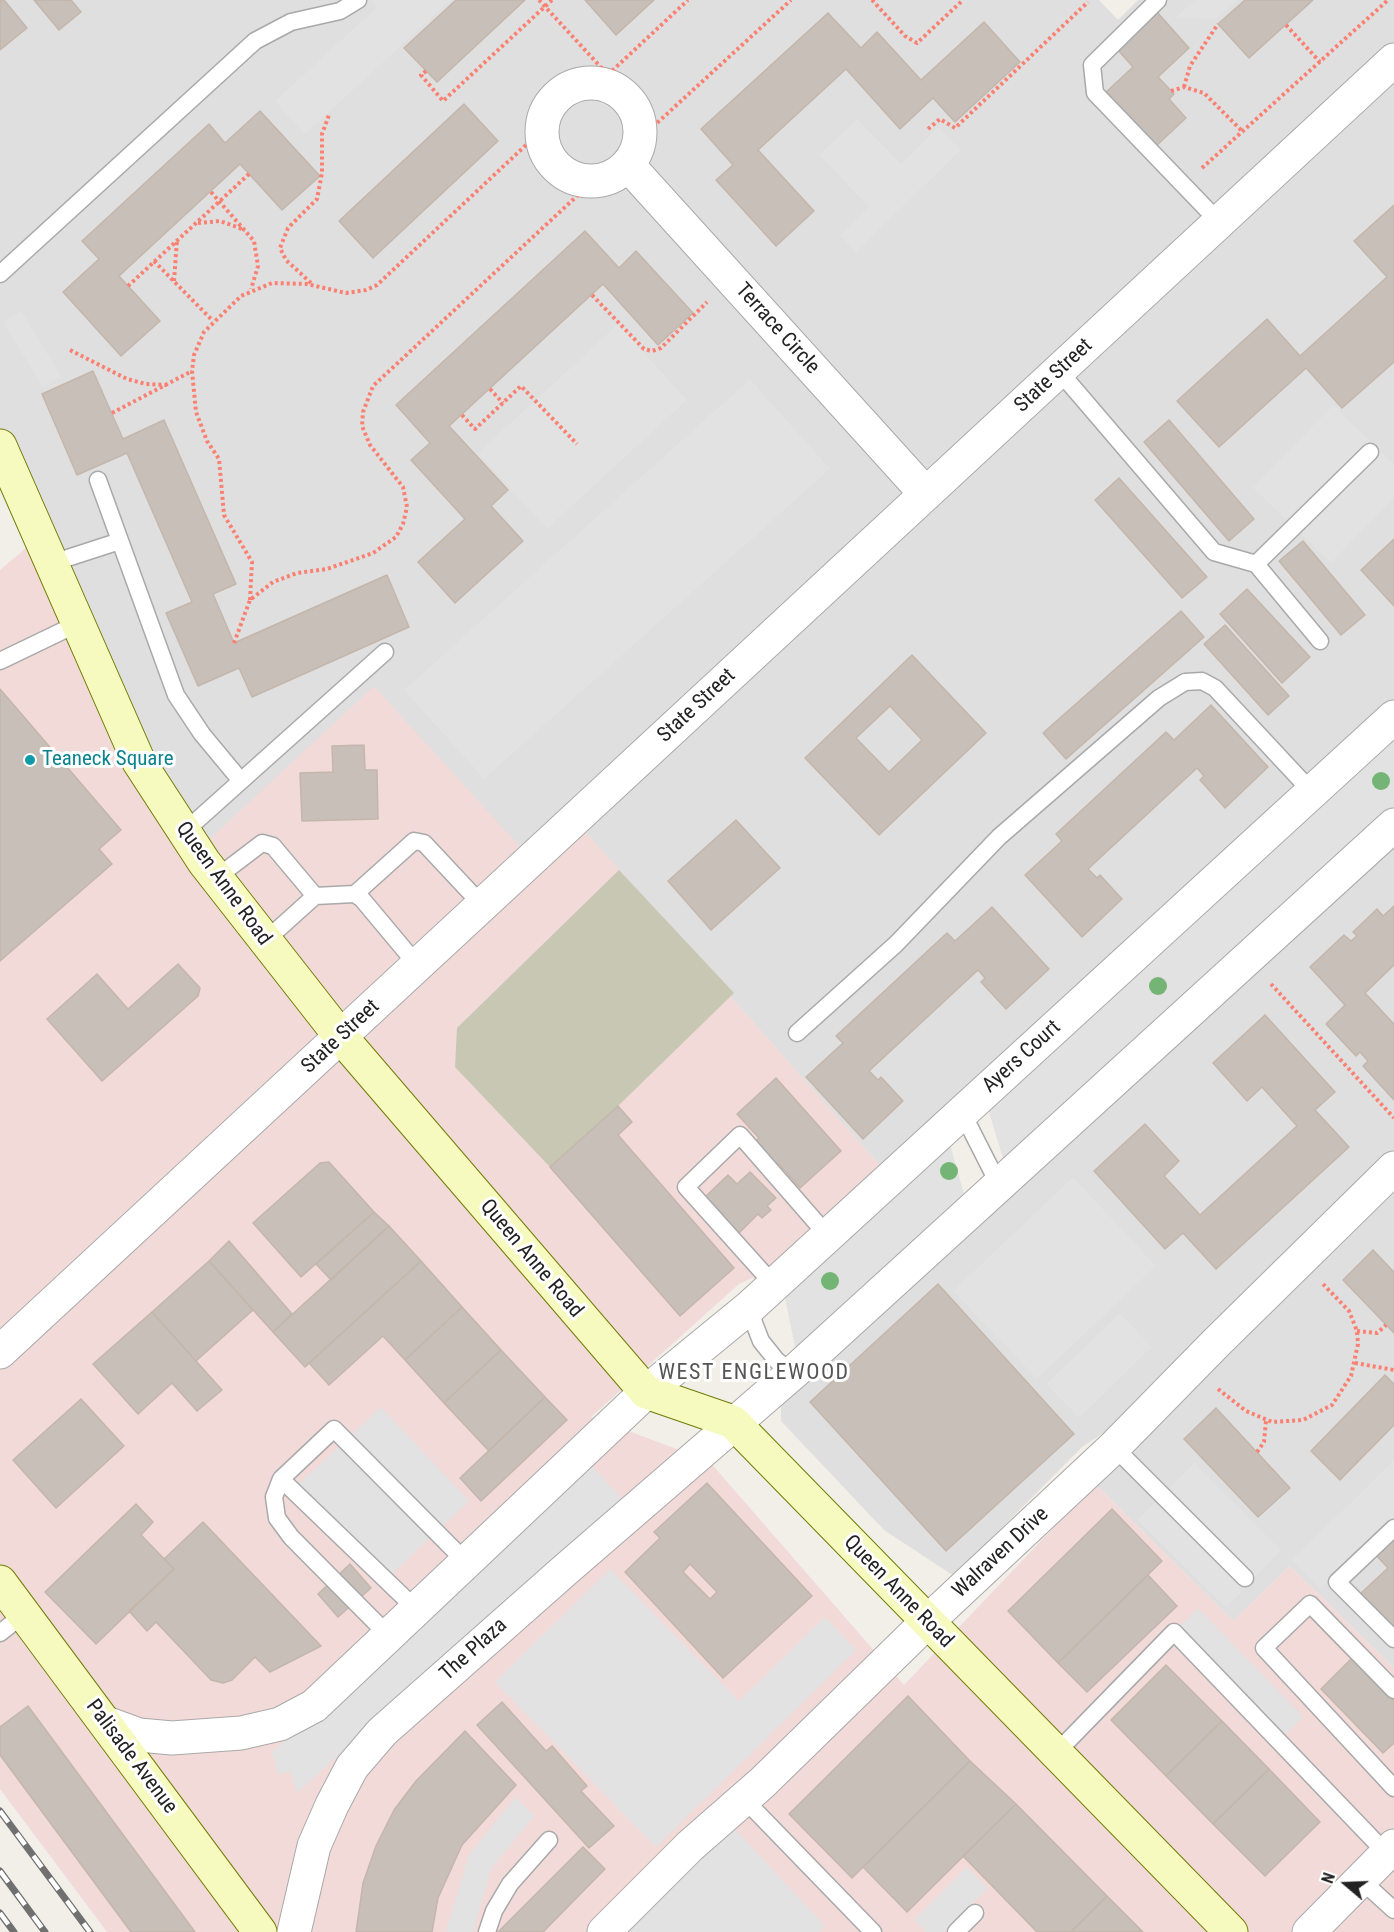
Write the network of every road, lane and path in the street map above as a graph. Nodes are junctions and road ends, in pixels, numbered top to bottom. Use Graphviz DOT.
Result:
graph roads {
  1 [pos="358,0"];
  2 [pos="539,0"];
  3 [pos="552,0"];
  4 [pos="688,0"];
  5 [pos="790,0"];
  6 [pos="872,0"];
  7 [pos="963,0"];
  8 [pos="1158,0"];
  9 [pos="1388,0"];
  10 [pos="1088,2"];
  11 [pos="545,7"];
  12 [pos="1218,24"];
  13 [pos="1286,25"];
  14 [pos="1394,60"];
  15 [pos="1320,62"];
  16 [pos="426,71"];
  17 [pos="603,79"];
  18 [pos="1184,87"];
  19 [pos="1171,91"];
  20 [pos="329,115"];
  21 [pos="928,129"];
  22 [pos="542,130"];
  23 [pos="1242,132"];
  24 [pos="633,152"];
  25 [pos="249,174"];
  26 [pos="592,180"];
  27 [pos="1183,185"];
  28 [pos="211,192"];
  29 [pos="219,201"];
  30 [pos="1219,222"];
  31 [pos="194,225"];
  32 [pos="247,231"];
  33 [pos="177,240"];
  34 [pos="154,261"];
  35 [pos="0,274"];
  36 [pos="731,279"];
  37 [pos="174,281"];
  38 [pos="314,285"];
  39 [pos="128,286"];
  40 [pos="251,290"];
  41 [pos="592,296"];
  42 [pos="213,321"];
  43 [pos="69,350"];
  44 [pos="192,372"];
  45 [pos="1059,372"];
  46 [pos="166,385"];
  47 [pos="490,389"];
  48 [pos="503,403"];
  49 [pos="112,413"];
  50 [pos="462,415"];
  51 [pos="576,444"];
  52 [pos="0,446"];
  53 [pos="1370,452"];
  54 [pos="98,480"];
  55 [pos="926,494"];
  56 [pos="120,541"];
  57 [pos="52,563"];
  58 [pos="1256,564"];
  59 [pos="250,600"];
  60 [pos="79,623"];
  61 [pos="1320,641"];
  62 [pos="234,643"];
  63 [pos="385,652"];
  64 [pos="0,661"];
  65 [pos="1394,717"];
  66 [pos="241,781"];
  67 [pos="1312,792"];
  68 [pos="1394,825"];
  69 [pos="184,832"];
  70 [pos="216,878"];
  71 [pos="354,894"];
  72 [pos="315,896"];
  73 [pos="483,906"];
  74 [pos="265,941"];
  75 [pos="1248,958"];
  76 [pos="418,966"];
  77 [pos="797,1033"];
  78 [pos="341,1037"];
  79 [pos="962,1112"];
  80 [pos="1394,1118"];
  81 [pos="1391,1178"];
  82 [pos="999,1185"];
  83 [pos="828,1236"];
  84 [pos="1298,1262"];
  85 [pos="763,1296"];
  86 [pos="1386,1325"];
  87 [pos="1357,1331"];
  88 [pos="0,1352"];
  89 [pos="1355,1363"];
  90 [pos="1194,1365"];
  91 [pos="1394,1370"];
  92 [pos="794,1372"];
  93 [pos="646,1392"];
  94 [pos="1266,1420"];
  95 [pos="733,1422"];
  96 [pos="1114,1447"];
  97 [pos="1257,1452"];
  98 [pos="281,1479"];
  99 [pos="1394,1528"];
  100 [pos="467,1563"];
  101 [pos="1245,1578"];
  102 [pos="0,1582"];
  103 [pos="417,1610"];
  104 [pos="927,1622"];
  105 [pos="12,1623"];
  106 [pos="389,1636"];
  107 [pos="1394,1639"];
  108 [pos="1394,1690"];
  109 [pos="106,1723"];
  110 [pos="1057,1752"];
  111 [pos="1394,1788"];
  112 [pos="744,1799"];
  113 [pos="549,1840"];
  114 [pos="1390,1850"];
  115 [pos="1361,1880"];
  116 [pos="1394,1910"];
  117 [pos="975,1913"];
  118 [pos="260,1932"];
  119 [pos="294,1932"];
  120 [pos="487,1932"];
  121 [pos="604,1932"];
  122 [pos="873,1932"];
  123 [pos="956,1932"];
  124 [pos="1231,1932"];
  125 [pos="1309,1932"];
  1 -- 35 [label="lane"];
  2 -- 11 [label="path"];
  3 -- 11 [label="path"];
  4 -- 17 [label="path"];
  5 -- 24 [label="path"];
  6 -- 7 [label="path"];
  8 -- 27 [label="lane"];
  9 -- 15 [label="path"];
  10 -- 21 [label="path"];
  11 -- 16 [label="path"];
  11 -- 17 [label="path"];
  12 -- 18 [label="path"];
  13 -- 15 [label="path"];
  14 -- 30 [label="street, State Street"];
  15 -- 23 [label="path"];
  17 -- 22 [label="street"];
  17 -- 24 [label="street"];
  18 -- 19 [label="path"];
  18 -- 23 [label="path"];
  20 -- 38 [label="path"];
  22 -- 26 [label="street"];
  22 -- 38 [label="path"];
  23 -- 27 [label="path"];
  24 -- 26 [label="street"];
  24 -- 36 [label="street, Terrace Circle"];
  25 -- 29 [label="path"];
  26 -- 59 [label="path"];
  27 -- 30 [label="lane"];
  28 -- 29 [label="path"];
  29 -- 31 [label="path"];
  29 -- 32 [label="path"];
  30 -- 45 [label="street, State Street"];
  31 -- 32 [label="path"];
  31 -- 33 [label="path"];
  32 -- 40 [label="path"];
  33 -- 34 [label="path"];
  33 -- 37 [label="path"];
  34 -- 37 [label="path"];
  34 -- 39 [label="path"];
  36 -- 41 [label="path"];
  36 -- 55 [label="street, Terrace Circle"];
  37 -- 42 [label="path"];
  38 -- 40 [label="path"];
  40 -- 42 [label="path"];
  42 -- 44 [label="path"];
  43 -- 46 [label="path"];
  44 -- 46 [label="path"];
  44 -- 59 [label="path"];
  45 -- 55 [label="street, State Street"];
  45 -- 58 [label="lane"];
  46 -- 49 [label="path"];
  47 -- 48 [label="path"];
  48 -- 50 [label="path"];
  48 -- 51 [label="path"];
  52 -- 57 [label="street, Queen Anne Road"];
  53 -- 58 [label="lane"];
  54 -- 56 [label="lane"];
  55 -- 73 [label="street, State Street"];
  56 -- 57 [label="lane"];
  56 -- 66 [label="lane"];
  57 -- 60 [label="street, Queen Anne Road"];
  58 -- 61 [label="lane"];
  59 -- 62 [label="path"];
  60 -- 64 [label="lane"];
  60 -- 69 [label="street, Queen Anne Road"];
  63 -- 66 [label="lane"];
  65 -- 67 [label="street, Ayers Court"];
  66 -- 69 [label="lane"];
  67 -- 77 [label="lane"];
  67 -- 79 [label="street, Ayers Court"];
  68 -- 75 [label="street"];
  69 -- 70 [label="street, Queen Anne Road"];
  70 -- 72 [label="lane"];
  70 -- 74 [label="street, Queen Anne Road"];
  71 -- 72 [label="lane"];
  71 -- 73 [label="lane"];
  71 -- 76 [label="lane"];
  72 -- 74 [label="lane"];
  73 -- 76 [label="street, State Street"];
  74 -- 78 [label="street, Queen Anne Road"];
  75 -- 80 [label="path"];
  75 -- 82 [label="street"];
  76 -- 78 [label="street, State Street"];
  78 -- 88 [label="street, State Street"];
  78 -- 93 [label="street, Queen Anne Road"];
  79 -- 82 [label="lane"];
  79 -- 83 [label="street, Ayers Court"];
  81 -- 84 [label="street, Walraven Drive"];
  82 -- 92 [label="street"];
  83 -- 85 [label="street, Ayers Court"];
  83 -- 85 [label="lane"];
  84 -- 87 [label="path"];
  84 -- 90 [label="street, Walraven Drive"];
  85 -- 92 [label="lane"];
  85 -- 93 [label="street, Ayers Court"];
  86 -- 87 [label="path"];
  87 -- 89 [label="path"];
  89 -- 91 [label="path"];
  89 -- 94 [label="path"];
  90 -- 94 [label="path"];
  90 -- 96 [label="street, Walraven Drive"];
  92 -- 95 [label="street"];
  93 -- 95 [label="street, Queen Anne Road"];
  93 -- 100 [label="street"];
  94 -- 97 [label="path"];
  95 -- 104 [label="street, Queen Anne Road"];
  95 -- 119 [label="street, The Plaza"];
  96 -- 101 [label="lane"];
  96 -- 104 [label="street, Walraven Drive"];
  98 -- 100 [label="lane"];
  98 -- 103 [label="lane"];
  98 -- 106 [label="lane"];
  99 -- 107 [label="lane"];
  100 -- 103 [label="street"];
  102 -- 105 [label="street, Palisade Avenue"];
  103 -- 106 [label="street"];
  104 -- 110 [label="street, Queen Anne Road"];
  104 -- 112 [label="street, Walraven Drive"];
  105 -- 109 [label="street, Palisade Avenue"];
  106 -- 109 [label="street"];
  108 -- 111 [label="lane"];
  109 -- 118 [label="street, Palisade Avenue"];
  110 -- 114 [label="lane"];
  110 -- 124 [label="street, Queen Anne Road"];
  112 -- 121 [label="street, Walraven Drive"];
  112 -- 122 [label="lane"];
  113 -- 120 [label="lane"];
  114 -- 115 [label="street"];
  115 -- 116 [label="lane"];
  115 -- 125 [label="street"];
  117 -- 123 [label="lane"];
}
